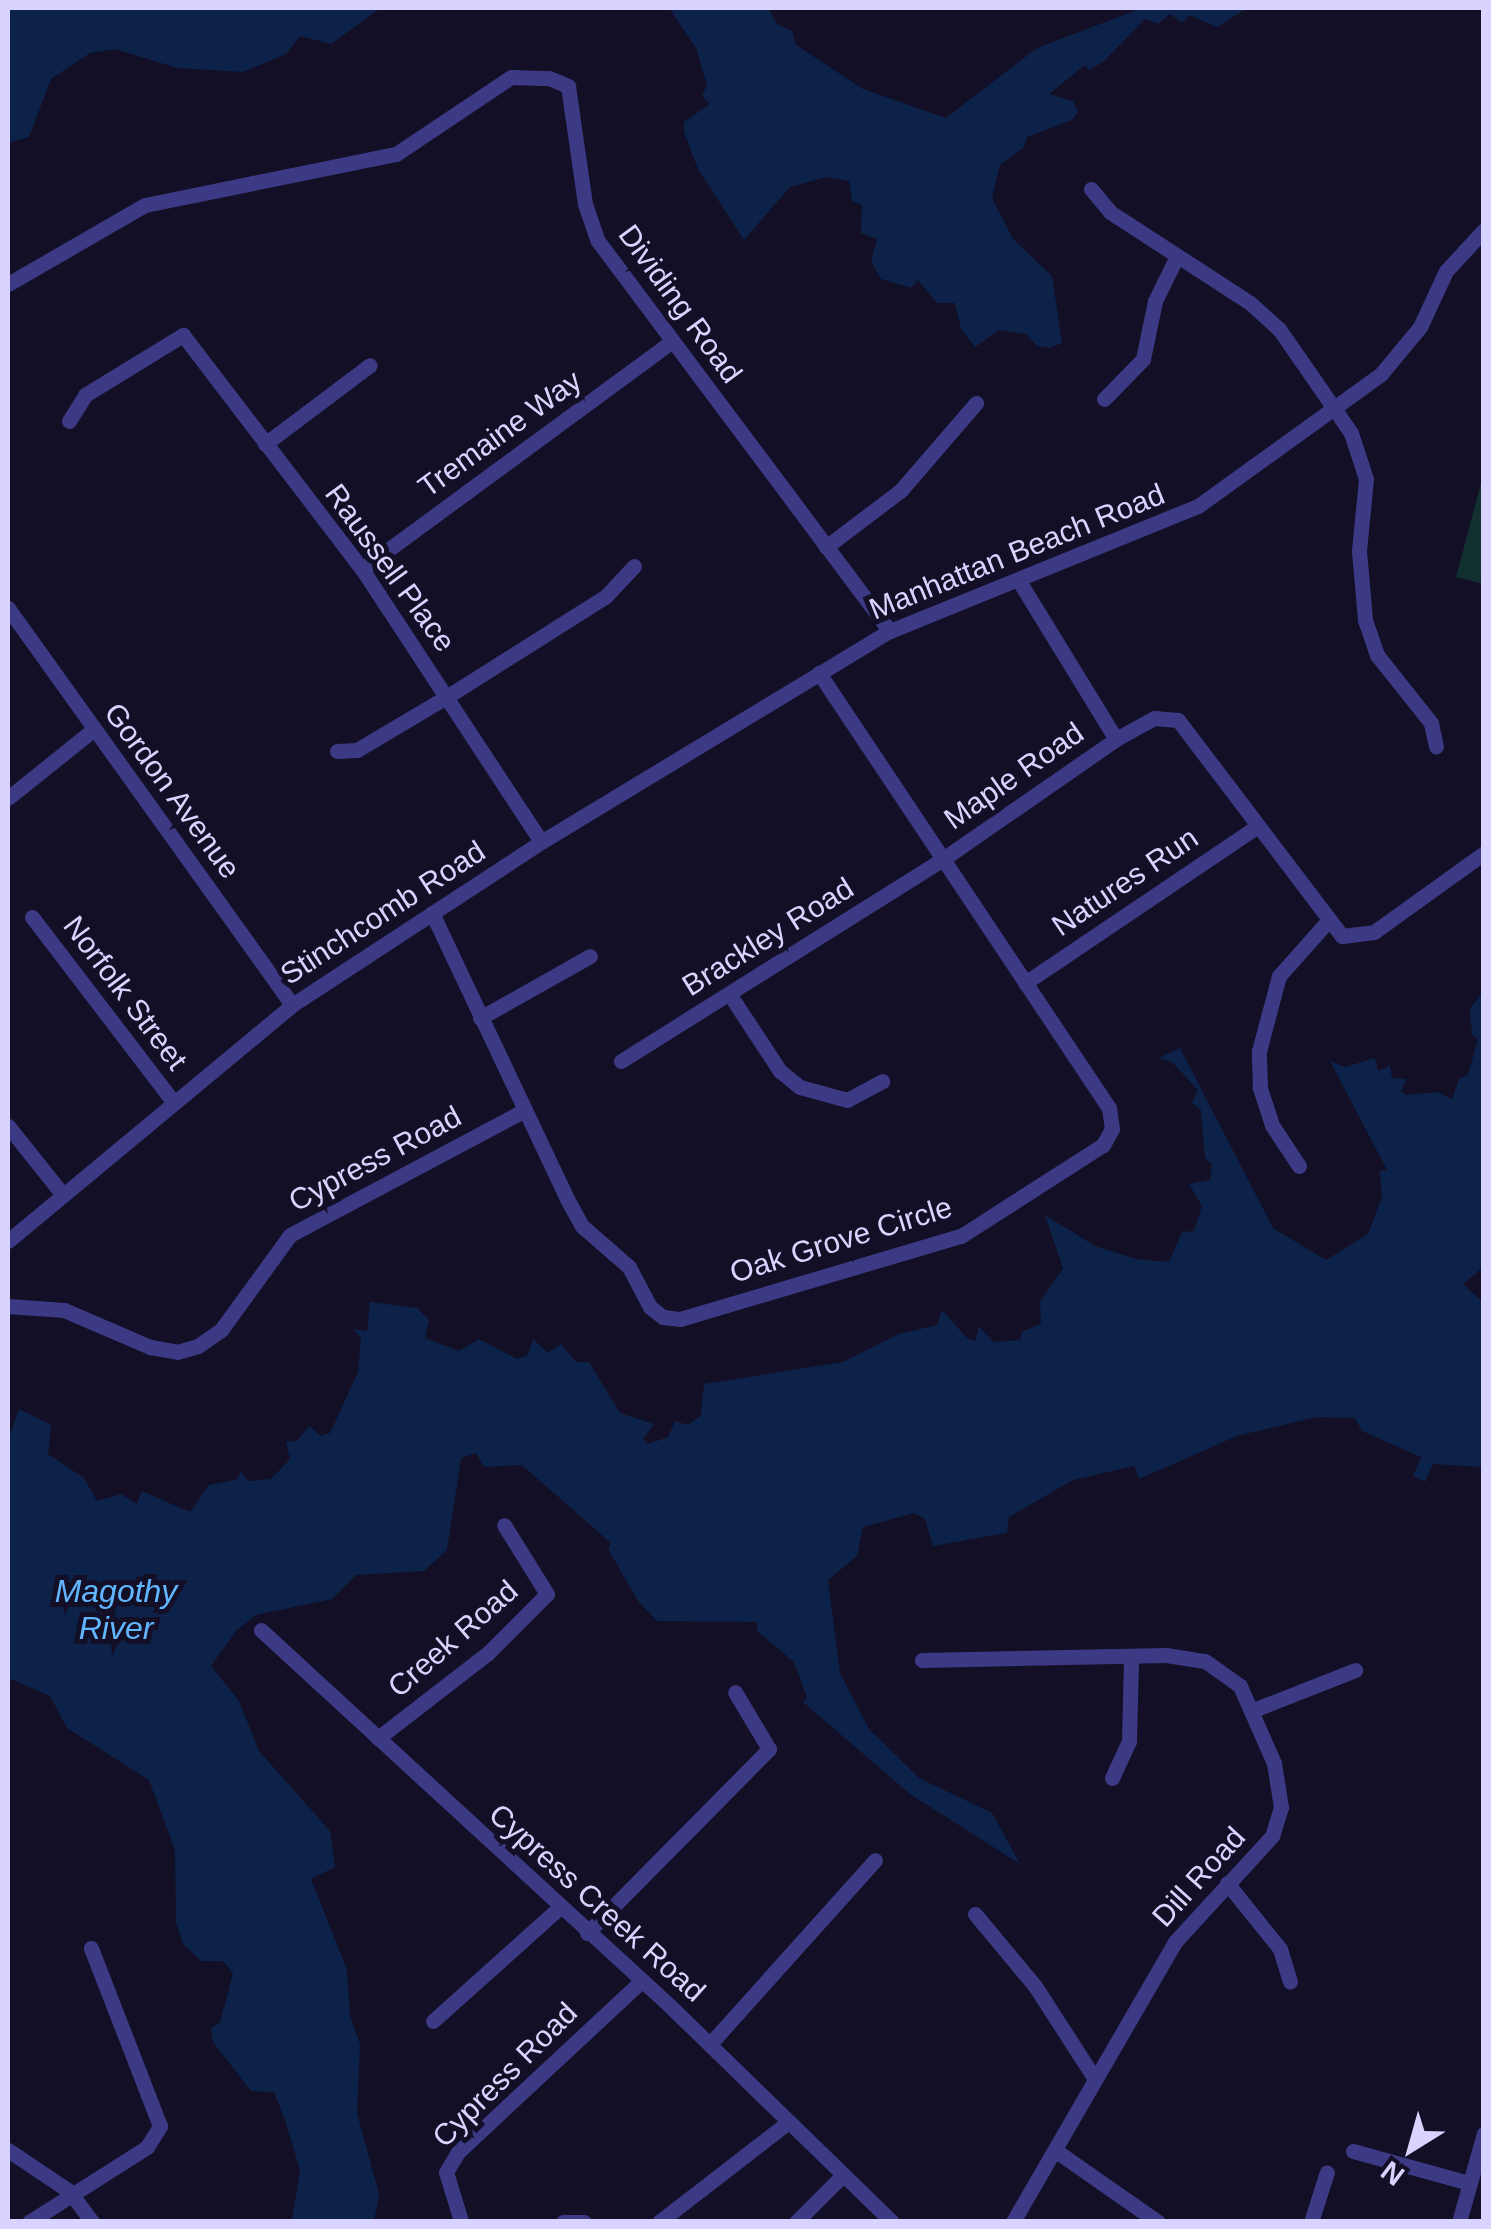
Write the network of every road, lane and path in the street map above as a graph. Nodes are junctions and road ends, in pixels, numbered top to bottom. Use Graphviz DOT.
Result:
graph roads {
  1 [pos="1091,190"];
  2 [pos="1484,230"];
  3 [pos="1178,256"];
  4 [pos="8,284"];
  5 [pos="671,342"];
  6 [pos="370,365"];
  7 [pos="1104,399"];
  8 [pos="976,404"];
  9 [pos="1332,409"];
  10 [pos="69,421"];
  11 [pos="266,444"];
  12 [pos="826,547"];
  13 [pos="634,566"];
  14 [pos="362,569"];
  15 [pos="1020,581"];
  16 [pos="8,608"];
  17 [pos="890,630"];
  18 [pos="819,673"];
  19 [pos="448,696"];
  20 [pos="94,729"];
  21 [pos="1116,739"];
  22 [pos="1436,746"];
  23 [pos="337,751"];
  24 [pos="8,798"];
  25 [pos="1256,827"];
  26 [pos="541,842"];
  27 [pos="1484,853"];
  28 [pos="943,859"];
  29 [pos="432,913"];
  30 [pos="32,916"];
  31 [pos="1326,923"];
  32 [pos="590,956"];
  33 [pos="1025,983"];
  34 [pos="730,995"];
  35 [pos="292,1005"];
  36 [pos="480,1018"];
  37 [pos="621,1060"];
  38 [pos="882,1081"];
  39 [pos="174,1103"];
  40 [pos="524,1110"];
  41 [pos="8,1126"];
  42 [pos="1299,1166"];
  43 [pos="63,1195"];
  44 [pos="8,1241"];
  45 [pos="8,1306"];
  46 [pos="504,1524"];
  47 [pos="261,1630"];
  48 [pos="1131,1658"];
  49 [pos="922,1660"];
  50 [pos="1355,1670"];
  51 [pos="735,1692"];
  52 [pos="1251,1711"];
  53 [pos="378,1738"];
  54 [pos="1112,1778"];
  55 [pos="875,1860"];
  56 [pos="1227,1882"];
  57 [pos="559,1908"];
  58 [pos="975,1914"];
  59 [pos="587,1933"];
  60 [pos="91,1948"];
  61 [pos="1290,1981"];
  62 [pos="640,1982"];
  63 [pos="433,2021"];
  64 [pos="710,2044"];
  65 [pos="1095,2078"];
  66 [pos="786,2124"];
  67 [pos="1484,2133"];
  68 [pos="8,2150"];
  69 [pos="1353,2150"];
  70 [pos="1058,2153"];
  71 [pos="1328,2172"];
  72 [pos="842,2176"];
  73 [pos="1469,2184"];
  74 [pos="70,2191"];
  75 [pos="461,2221"];
  76 [pos="30,2222"];
  77 [pos="92,2222"];
  78 [pos="564,2222"];
  79 [pos="584,2222"];
  80 [pos="659,2222"];
  81 [pos="796,2222"];
  82 [pos="892,2222"];
  83 [pos="1013,2222"];
  84 [pos="1158,2222"];
  85 [pos="1311,2222"];
  86 [pos="1459,2222"];
  1 -- 3 [label="street"];
  2 -- 9 [label="street, Manhattan Beach Road"];
  3 -- 7 [label="street"];
  3 -- 9 [label="street"];
  4 -- 5 [label="street, Dividing Road"];
  5 -- 12 [label="street, Dividing Road"];
  5 -- 14 [label="street, Tremaine Way"];
  6 -- 11 [label="street"];
  8 -- 12 [label="street"];
  9 -- 15 [label="street, Manhattan Beach Road"];
  9 -- 22 [label="street"];
  10 -- 11 [label="street, Raussell Place"];
  11 -- 14 [label="street, Raussell Place"];
  12 -- 17 [label="street, Dividing Road"];
  13 -- 19 [label="street"];
  14 -- 19 [label="street, Raussell Place"];
  15 -- 17 [label="street, Manhattan Beach Road"];
  15 -- 21 [label="street"];
  16 -- 20 [label="street, Gordon Avenue"];
  17 -- 18 [label="street, Manhattan Beach Road"];
  18 -- 26 [label="street, Stinchcomb Road"];
  18 -- 28 [label="street, Oak Grove Circle"];
  19 -- 23 [label="street"];
  19 -- 26 [label="street, Raussell Place"];
  20 -- 24 [label="street"];
  20 -- 35 [label="street, Gordon Avenue"];
  21 -- 25 [label="street, Maple Road"];
  21 -- 28 [label="street, Maple Road"];
  25 -- 31 [label="street, Maple Road"];
  25 -- 33 [label="street, Natures Run"];
  26 -- 29 [label="street, Stinchcomb Road"];
  27 -- 31 [label="street"];
  28 -- 33 [label="street, Oak Grove Circle"];
  28 -- 34 [label="street, Brackley Road"];
  29 -- 35 [label="street, Stinchcomb Road"];
  29 -- 36 [label="street, Oak Grove Circle"];
  30 -- 39 [label="street, Norfolk Street"];
  31 -- 42 [label="street"];
  32 -- 36 [label="street"];
  33 -- 40 [label="street, Oak Grove Circle"];
  34 -- 37 [label="street, Brackley Road"];
  34 -- 38 [label="street"];
  35 -- 39 [label="street, Stinchcomb Road"];
  36 -- 40 [label="street, Oak Grove Circle"];
  39 -- 43 [label="street, Stinchcomb Road"];
  40 -- 45 [label="street, Cypress Road"];
  41 -- 43 [label="street"];
  43 -- 44 [label="street, Stinchcomb Road"];
  46 -- 53 [label="street, Creek Road"];
  47 -- 53 [label="street, Cypress Creek Road"];
  48 -- 49 [label="street, Dill Road"];
  48 -- 52 [label="street, Dill Road"];
  48 -- 54 [label="street"];
  50 -- 52 [label="street"];
  51 -- 59 [label="street"];
  52 -- 56 [label="street, Dill Road"];
  53 -- 57 [label="street, Cypress Creek Road"];
  55 -- 64 [label="street"];
  56 -- 61 [label="street"];
  56 -- 65 [label="street, Dill Road"];
  57 -- 59 [label="street, Cypress Creek Road"];
  57 -- 63 [label="street"];
  58 -- 65 [label="street"];
  59 -- 62 [label="street, Cypress Creek Road"];
  60 -- 74 [label="street"];
  62 -- 64 [label="street, Cypress Creek Road"];
  62 -- 75 [label="street, Cypress Road"];
  64 -- 66 [label="street, Cypress Creek Road"];
  65 -- 70 [label="street, Dill Road"];
  66 -- 72 [label="street, Cypress Creek Road"];
  66 -- 80 [label="street"];
  67 -- 73 [label="street"];
  68 -- 74 [label="street"];
  69 -- 73 [label="street"];
  70 -- 83 [label="street, Dill Road"];
  70 -- 84 [label="street"];
  71 -- 85 [label="street"];
  72 -- 81 [label="street"];
  72 -- 82 [label="street, Cypress Creek Road"];
  73 -- 86 [label="street"];
  74 -- 76 [label="street"];
  74 -- 77 [label="street"];
  78 -- 79 [label="street"];
}
